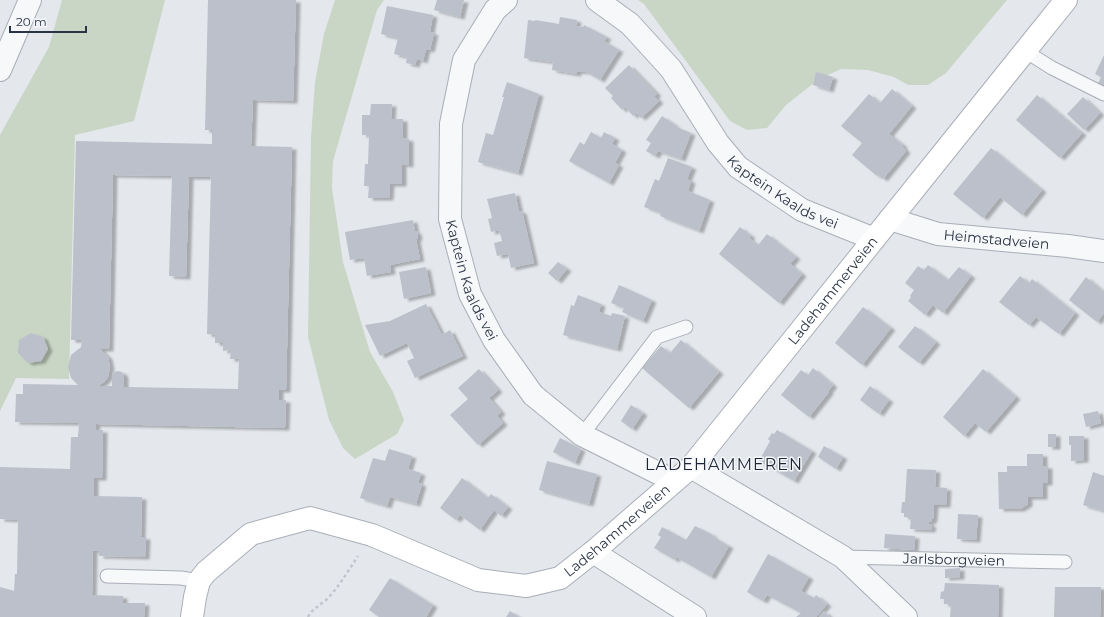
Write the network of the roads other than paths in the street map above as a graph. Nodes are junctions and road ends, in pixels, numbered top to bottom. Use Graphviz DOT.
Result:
graph roads {
  1 [pos="30,0"];
  2 [pos="506,0"];
  3 [pos="597,0"];
  4 [pos="1066,0"];
  5 [pos="1026,51"];
  6 [pos="0,70"];
  7 [pos="1104,94"];
  8 [pos="890,219"];
  9 [pos="874,239"];
  10 [pos="1104,251"];
  11 [pos="686,327"];
  12 [pos="582,435"];
  13 [pos="691,467"];
  14 [pos="674,482"];
  15 [pos="593,552"];
  16 [pos="842,557"];
  17 [pos="1065,562"];
  18 [pos="107,576"];
  19 [pos="199,581"];
  20 [pos="192,617"];
  21 [pos="695,617"];
  22 [pos="906,617"];
  1 -- 6 [label="street"];
  2 -- 12 [label="street, Kaptein Kaalds vei"];
  3 -- 9 [label="street, Kaptein Kaalds vei"];
  4 -- 5 [label="street, Ladehammerveien"];
  5 -- 7 [label="lane"];
  5 -- 8 [label="street, Ladehammerveien"];
  8 -- 9 [label="street, Ladehammerveien"];
  8 -- 10 [label="street, Heimstadveien"];
  9 -- 13 [label="street, Ladehammerveien"];
  11 -- 12 [label="lane"];
  12 -- 14 [label="street, Kaptein Kaalds vei"];
  13 -- 14 [label="street, Ladehammerveien"];
  13 -- 16 [label="street, Jarlsborgveien"];
  14 -- 15 [label="street, Ladehammerveien"];
  15 -- 19 [label="street, Ladehammerveien"];
  15 -- 21 [label="street"];
  16 -- 17 [label="lane, Jarlsborgveien"];
  16 -- 22 [label="street, Jarlsborgveien"];
  18 -- 19 [label="lane"];
  19 -- 20 [label="street"];
}
